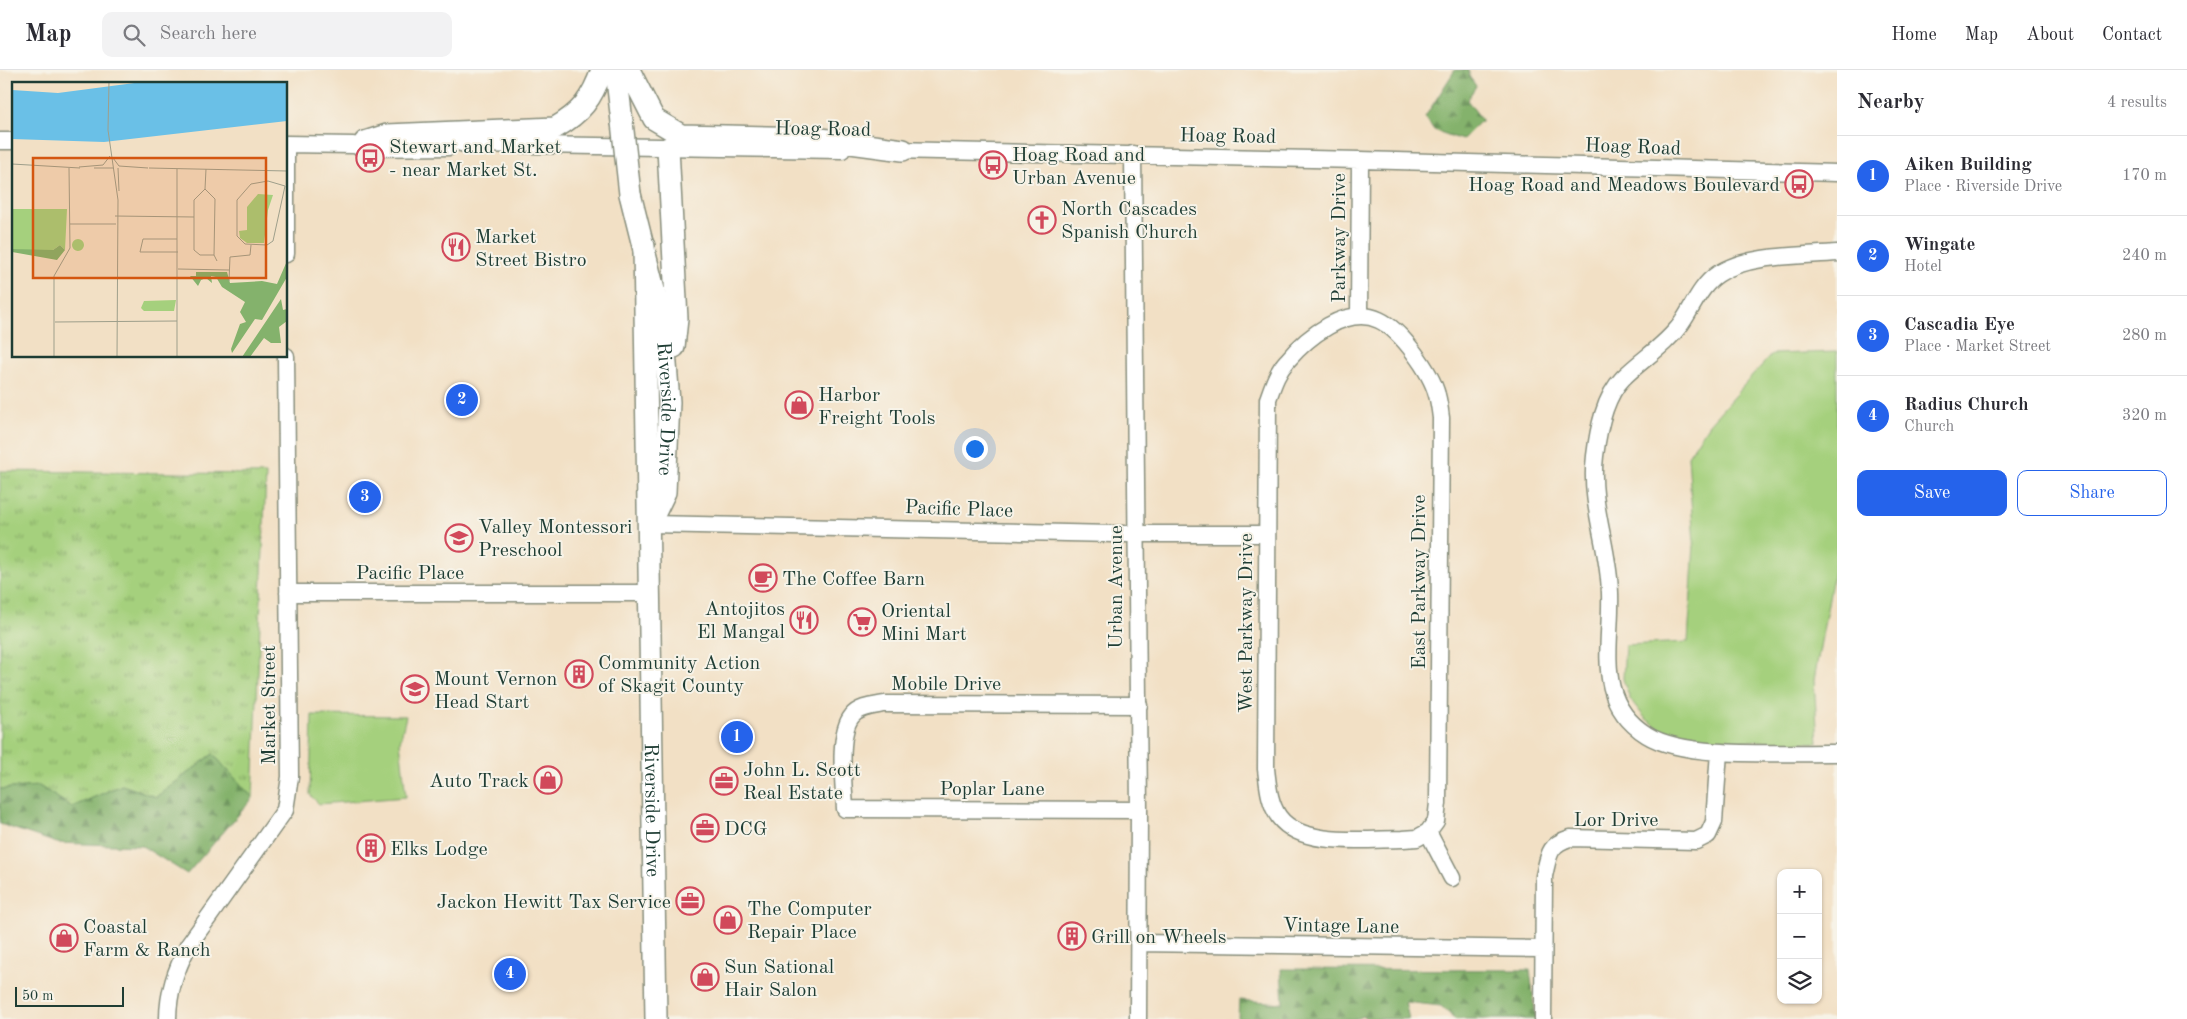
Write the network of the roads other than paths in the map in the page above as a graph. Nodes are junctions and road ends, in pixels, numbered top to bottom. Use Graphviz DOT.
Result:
graph roads {
  1 [pos="602,70"];
  2 [pos="616,70"];
  3 [pos="629,70"];
  4 [pos="359,143"];
  5 [pos="288,144"];
  6 [pos="668,148"];
  7 [pos="903,150"];
  8 [pos="1132,154"];
  9 [pos="1360,160"];
  10 [pos="1837,173"];
  11 [pos="644,246"];
  12 [pos="1837,253"];
  13 [pos="1359,316"];
  14 [pos="286,358"];
  15 [pos="669,402"];
  16 [pos="650,524"];
  17 [pos="1136,534"];
  18 [pos="1267,534"];
  19 [pos="288,593"];
  20 [pos="651,593"];
  21 [pos="1139,704"];
  22 [pos="1718,752"];
  23 [pos="1837,753"];
  24 [pos="845,809"];
  25 [pos="1140,810"];
  26 [pos="1428,832"];
  27 [pos="1452,878"];
  28 [pos="1138,943"];
  29 [pos="1543,949"];
  30 [pos="168,1019"];
  31 [pos="656,1019"];
  32 [pos="1138,1019"];
  33 [pos="1542,1019"];
  1 -- 4 [label="main road"];
  2 -- 11 [label="main road, Riverside Drive, bridge"];
  3 -- 7 [label="main road"];
  4 -- 5 [label="street, Hoag Road"];
  4 -- 6 [label="street, Hoag Road"];
  6 -- 7 [label="street, Hoag Road"];
  6 -- 15 [label="main road"];
  7 -- 8 [label="street, Hoag Road"];
  8 -- 9 [label="street, Hoag Road"];
  8 -- 17 [label="street, Urban Avenue"];
  9 -- 10 [label="street, Hoag Road"];
  9 -- 13 [label="street, Parkway Drive"];
  11 -- 15 [label="main road, Riverside Drive"];
  11 -- 16 [label="main road"];
  12 -- 22 [label="street"];
  13 -- 18 [label="street, West Parkway Drive"];
  13 -- 26 [label="street, East Parkway Drive"];
  14 -- 19 [label="street, Market Street"];
  15 -- 16 [label="main road, Riverside Drive"];
  16 -- 17 [label="street, Pacific Place"];
  16 -- 20 [label="main road, Riverside Drive"];
  17 -- 18 [label="street, Pacific Place"];
  17 -- 21 [label="street, Urban Avenue"];
  18 -- 26 [label="street, West Parkway Drive"];
  19 -- 20 [label="street, Pacific Place"];
  19 -- 30 [label="street, Market Street"];
  20 -- 31 [label="main road, Riverside Drive"];
  21 -- 24 [label="street, Mobile Drive"];
  21 -- 25 [label="street, Urban Avenue"];
  22 -- 23 [label="street"];
  22 -- 29 [label="street, Lor Drive"];
  24 -- 25 [label="street, Poplar Lane"];
  25 -- 28 [label="street, Urban Avenue"];
  26 -- 27 [label="street"];
  28 -- 29 [label="street, Vintage Lane"];
  28 -- 32 [label="street, Urban Avenue"];
  29 -- 33 [label="street, Lor Drive"];
}
